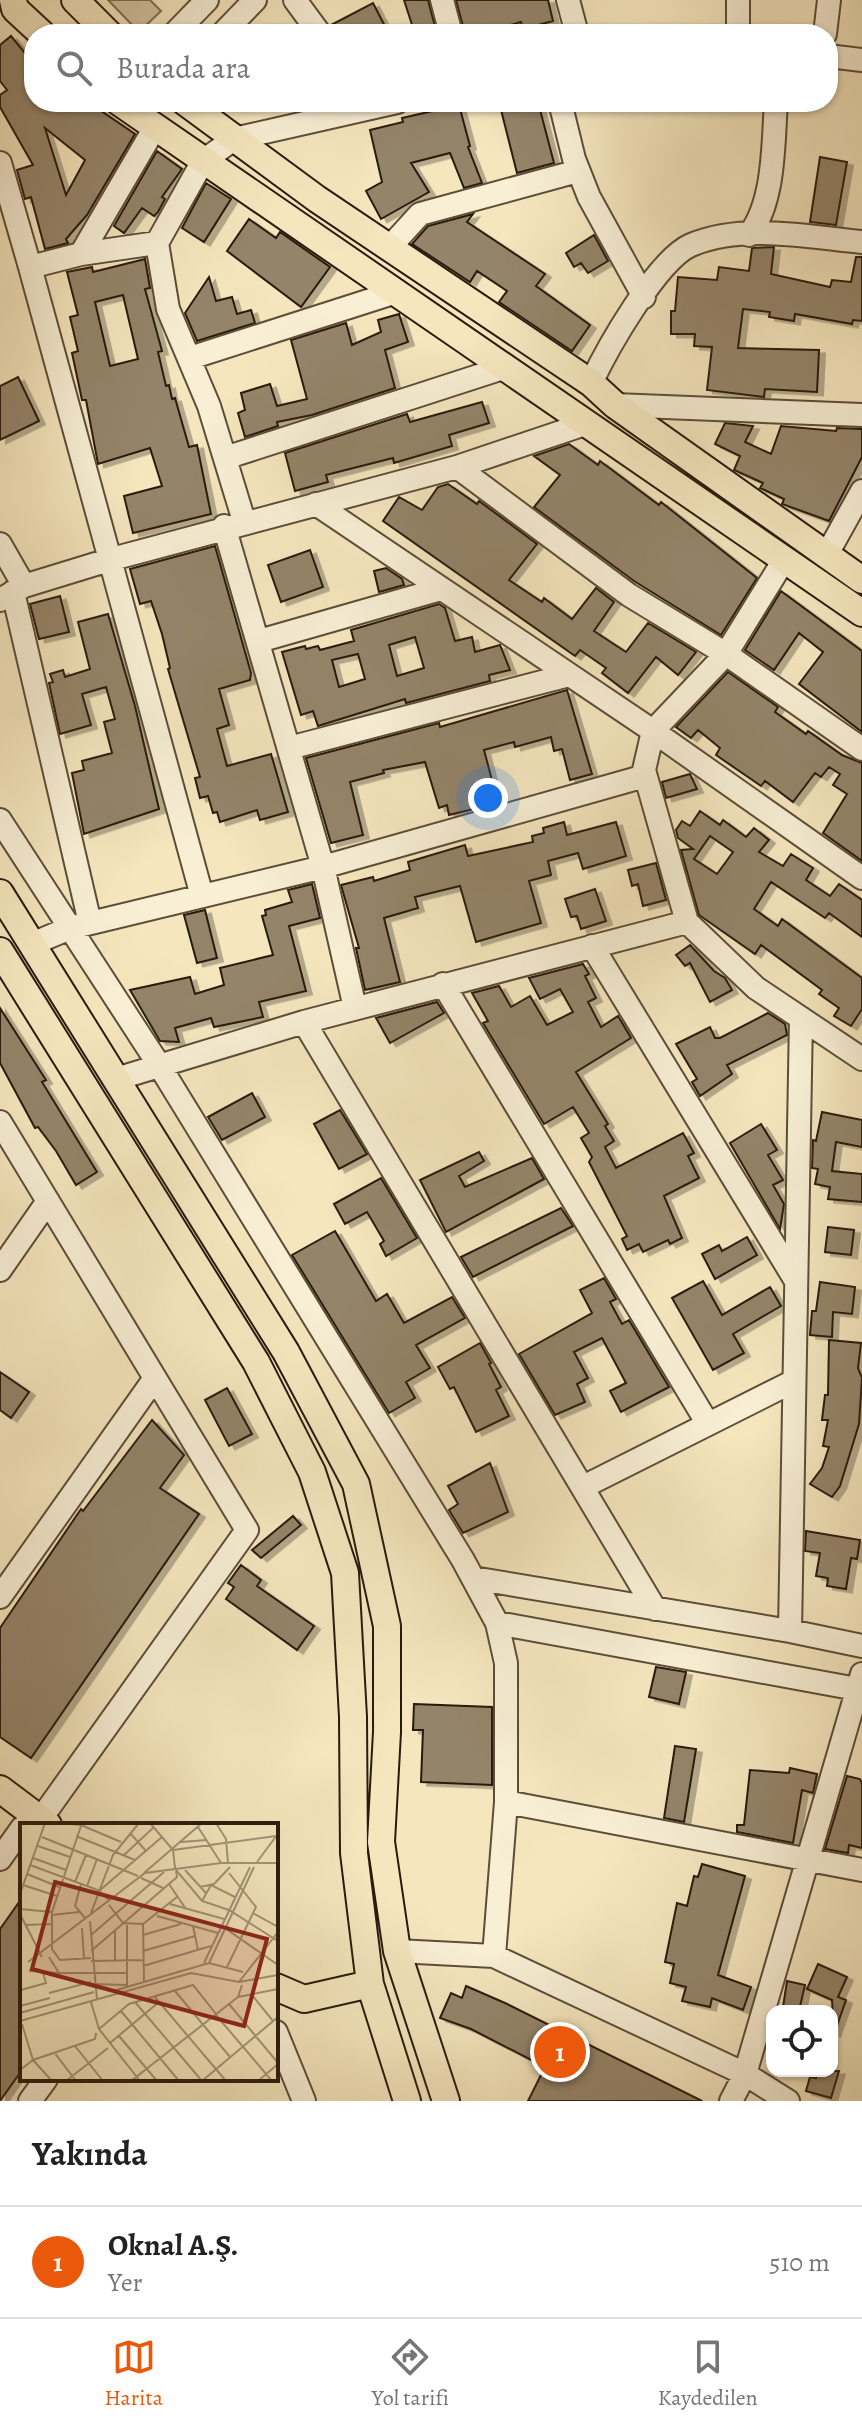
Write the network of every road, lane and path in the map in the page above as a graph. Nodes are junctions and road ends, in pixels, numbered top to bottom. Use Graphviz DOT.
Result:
graph roads {
  1 [pos="13,0"];
  2 [pos="75,0"];
  3 [pos="207,0"];
  4 [pos="255,0"];
  5 [pos="295,0"];
  6 [pos="442,0"];
  7 [pos="568,0"];
  8 [pos="738,0"];
  9 [pos="829,0"];
  10 [pos="31,24"];
  11 [pos="99,24"];
  12 [pos="184,24"];
  13 [pos="232,24"];
  14 [pos="313,24"];
  15 [pos="448,24"];
  16 [pos="574,24"];
  17 [pos="738,24"];
  18 [pos="826,24"];
  19 [pos="838,57"];
  20 [pos="862,60"];
  21 [pos="132,112"];
  22 [pos="198,112"];
  23 [pos="347,112"];
  24 [pos="563,112"];
  25 [pos="775,112"];
  26 [pos="154,129"];
  27 [pos="234,139"];
  28 [pos="203,161"];
  29 [pos="0,163"];
  30 [pos="578,171"];
  31 [pos="749,235"];
  32 [pos="862,242"];
  33 [pos="157,243"];
  34 [pos="389,248"];
  35 [pos="81,254"];
  36 [pos="30,267"];
  37 [pos="396,292"];
  38 [pos="644,297"];
  39 [pos="190,358"];
  40 [pos="503,368"];
  41 [pos="591,383"];
  42 [pos="615,405"];
  43 [pos="862,415"];
  44 [pos="588,423"];
  45 [pos="225,458"];
  46 [pos="457,467"];
  47 [pos="862,491"];
  48 [pos="316,504"];
  49 [pos="234,524"];
  50 [pos="0,544"];
  51 [pos="826,556"];
  52 [pos="112,559"];
  53 [pos="784,560"];
  54 [pos="862,580"];
  55 [pos="441,589"];
  56 [pos="12,593"];
  57 [pos="862,613"];
  58 [pos="259,641"];
  59 [pos="726,654"];
  60 [pos="569,675"];
  61 [pos="653,731"];
  62 [pos="289,748"];
  63 [pos="862,749"];
  64 [pos="645,776"];
  65 [pos="0,820"];
  66 [pos="323,867"];
  67 [pos="862,878"];
  68 [pos="0,893"];
  69 [pos="202,896"];
  70 [pos="687,922"];
  71 [pos="80,926"];
  72 [pos="32,944"];
  73 [pos="592,946"];
  74 [pos="0,951"];
  75 [pos="443,984"];
  76 [pos="355,1008"];
  77 [pos="801,1018"];
  78 [pos="304,1022"];
  79 [pos="862,1059"];
  80 [pos="159,1065"];
  81 [pos="116,1079"];
  82 [pos="0,1122"];
  83 [pos="48,1201"];
  84 [pos="3,1260"];
  85 [pos="796,1281"];
  86 [pos="155,1378"];
  87 [pos="794,1381"];
  88 [pos="708,1424"];
  89 [pos="583,1487"];
  90 [pos="473,1578"];
  91 [pos="0,1597"];
  92 [pos="655,1609"];
  93 [pos="497,1623"];
  94 [pos="790,1631"];
  95 [pos="862,1646"];
  96 [pos="861,1684"];
  97 [pos="0,1789"];
  98 [pos="506,1802"];
  99 [pos="33,1822"];
  100 [pos="20,1837"];
  101 [pos="0,1859"];
  102 [pos="809,1860"];
  103 [pos="862,1870"];
  104 [pos="397,1951"];
  105 [pos="494,1956"];
  106 [pos="370,1984"];
  107 [pos="278,1988"];
  108 [pos="278,2037"];
  109 [pos="745,2074"];
  110 [pos="45,2081"];
  111 [pos="30,2101"];
  112 [pos="303,2101"];
  113 [pos="407,2101"];
  114 [pos="446,2101"];
  115 [pos="731,2101"];
  116 [pos="788,2101"];
  1 -- 10 [label="main road"];
  2 -- 11 [label="main road"];
  3 -- 12 [label="street"];
  4 -- 13 [label="street"];
  5 -- 14 [label="street"];
  6 -- 15 [label="street"];
  7 -- 16 [label="street"];
  8 -- 17 [label="street"];
  9 -- 18 [label="street"];
  19 -- 20 [label="street"];
  21 -- 26 [label="main road"];
  22 -- 27 [label="main road"];
  23 -- 27 [label="street"];
  24 -- 30 [label="street"];
  25 -- 31 [label="street"];
  26 -- 28 [label="main road"];
  26 -- 35 [label="street"];
  27 -- 28 [label="street"];
  27 -- 34 [label="main road"];
  28 -- 33 [label="street"];
  28 -- 37 [label="main road"];
  29 -- 36 [label="street"];
  30 -- 34 [label="street"];
  30 -- 38 [label="street"];
  31 -- 32 [label="street"];
  31 -- 38 [label="street"];
  33 -- 35 [label="street"];
  33 -- 39 [label="street"];
  34 -- 41 [label="main road"];
  35 -- 36 [label="street"];
  36 -- 52 [label="street"];
  37 -- 39 [label="street"];
  37 -- 40 [label="main road"];
  38 -- 41 [label="street"];
  39 -- 45 [label="street"];
  40 -- 44 [label="main road"];
  40 -- 45 [label="street"];
  41 -- 42 [label="main road"];
  42 -- 43 [label="street"];
  42 -- 51 [label="main road"];
  44 -- 46 [label="street"];
  44 -- 53 [label="main road"];
  45 -- 49 [label="street"];
  46 -- 48 [label="street"];
  46 -- 59 [label="street"];
  47 -- 51 [label="street"];
  48 -- 49 [label="street"];
  48 -- 55 [label="street"];
  49 -- 52 [label="street"];
  49 -- 58 [label="street"];
  50 -- 56 [label="street"];
  51 -- 54 [label="main road"];
  52 -- 56 [label="street"];
  52 -- 69 [label="street"];
  53 -- 57 [label="main road"];
  53 -- 59 [label="street"];
  55 -- 58 [label="street"];
  55 -- 60 [label="street"];
  56 -- 71 [label="street"];
  58 -- 62 [label="street"];
  59 -- 61 [label="street"];
  59 -- 63 [label="street"];
  60 -- 61 [label="street"];
  60 -- 62 [label="street"];
  61 -- 64 [label="street"];
  61 -- 67 [label="street"];
  62 -- 66 [label="street"];
  64 -- 66 [label="street"];
  64 -- 70 [label="street"];
  65 -- 71 [label="street"];
  66 -- 69 [label="street"];
  66 -- 76 [label="street"];
  68 -- 72 [label="main road"];
  69 -- 71 [label="street"];
  70 -- 73 [label="street"];
  70 -- 77 [label="street"];
  71 -- 72 [label="street"];
  71 -- 80 [label="street"];
  72 -- 81 [label="main road"];
  73 -- 75 [label="street"];
  73 -- 85 [label="street"];
  74 -- 106 [label="main road"];
  75 -- 76 [label="street"];
  75 -- 88 [label="street"];
  76 -- 78 [label="street"];
  77 -- 79 [label="street"];
  77 -- 85 [label="street"];
  78 -- 80 [label="street"];
  78 -- 89 [label="street"];
  80 -- 81 [label="street"];
  80 -- 90 [label="street"];
  81 -- 104 [label="main road"];
  82 -- 83 [label="street"];
  83 -- 84 [label="street"];
  83 -- 86 [label="street"];
  85 -- 87 [label="street"];
  86 -- 91 [label="street"];
  86 -- 99 [label="street"];
  87 -- 88 [label="street"];
  87 -- 94 [label="street"];
  88 -- 89 [label="street"];
  89 -- 92 [label="street"];
  90 -- 92 [label="street"];
  90 -- 93 [label="street"];
  92 -- 94 [label="street"];
  93 -- 96 [label="street"];
  93 -- 98 [label="street"];
  94 -- 95 [label="street"];
  96 -- 102 [label="street"];
  97 -- 99 [label="main road"];
  98 -- 102 [label="street"];
  98 -- 105 [label="street"];
  100 -- 101 [label="street"];
  102 -- 103 [label="street"];
  102 -- 109 [label="street"];
  104 -- 105 [label="street"];
  104 -- 114 [label="main road"];
  105 -- 109 [label="street"];
  106 -- 107 [label="main road"];
  106 -- 113 [label="main road"];
  108 -- 112 [label="street"];
  109 -- 115 [label="street"];
  109 -- 116 [label="street"];
  110 -- 111 [label="street"];
}
